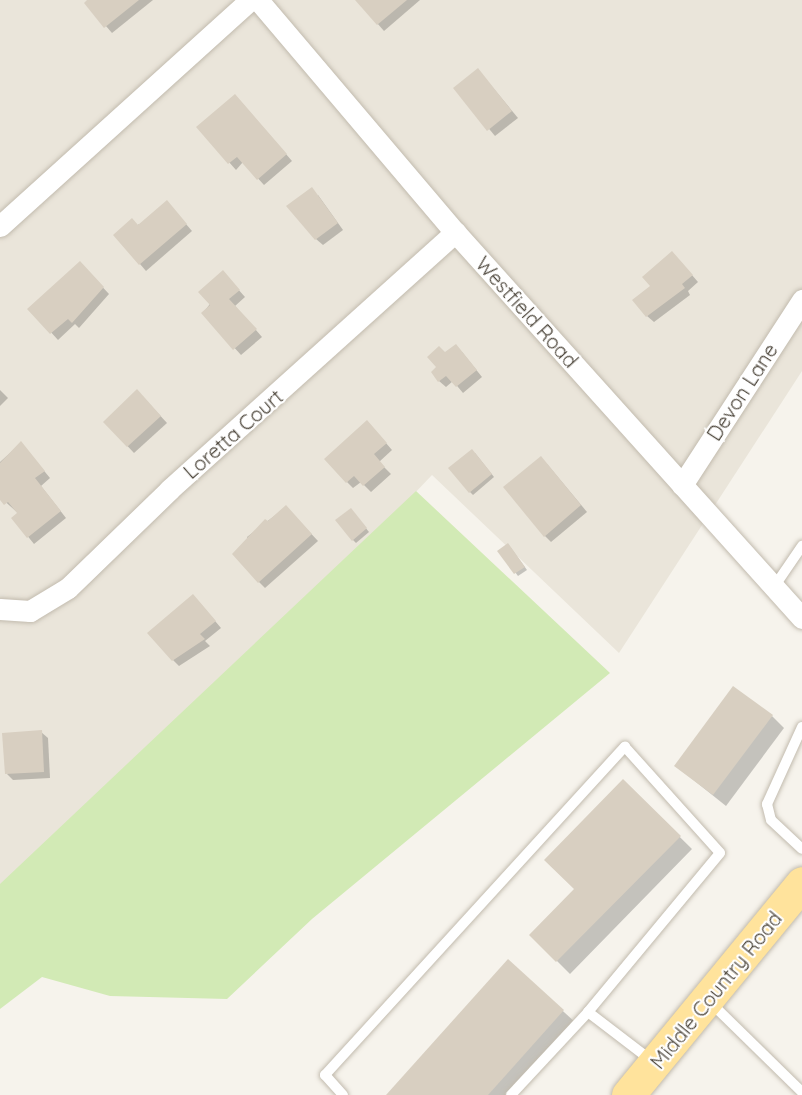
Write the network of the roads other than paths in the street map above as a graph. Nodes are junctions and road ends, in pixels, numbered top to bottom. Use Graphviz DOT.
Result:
graph roads {
  1 [pos="250,0"];
  2 [pos="258,0"];
  3 [pos="0,226"];
  4 [pos="455,232"];
  5 [pos="802,300"];
  6 [pos="682,485"];
  7 [pos="802,546"];
  8 [pos="774,587"];
  9 [pos="0,609"];
  10 [pos="802,618"];
  11 [pos="802,727"];
  12 [pos="802,849"];
  13 [pos="802,883"];
  14 [pos="707,1000"];
  15 [pos="588,1012"];
  16 [pos="656,1064"];
  17 [pos="802,1092"];
  18 [pos="343,1095"];
  19 [pos="512,1095"];
  20 [pos="628,1095"];
  1 -- 3 [label="street"];
  2 -- 4 [label="street, Westfield Road"];
  4 -- 6 [label="street, Westfield Road"];
  4 -- 9 [label="street, Loretta Court"];
  5 -- 6 [label="street, Devon Lane"];
  6 -- 8 [label="street, Westfield Road"];
  7 -- 8 [label="lane"];
  8 -- 10 [label="street, Westfield Road"];
  11 -- 12 [label="lane"];
  13 -- 14 [label="main road, Middle Country Road"];
  14 -- 16 [label="main road, Middle Country Road"];
  14 -- 17 [label="lane"];
  15 -- 16 [label="lane"];
  15 -- 18 [label="lane"];
  15 -- 19 [label="lane"];
  16 -- 20 [label="main road, Middle Country Road"];
}
